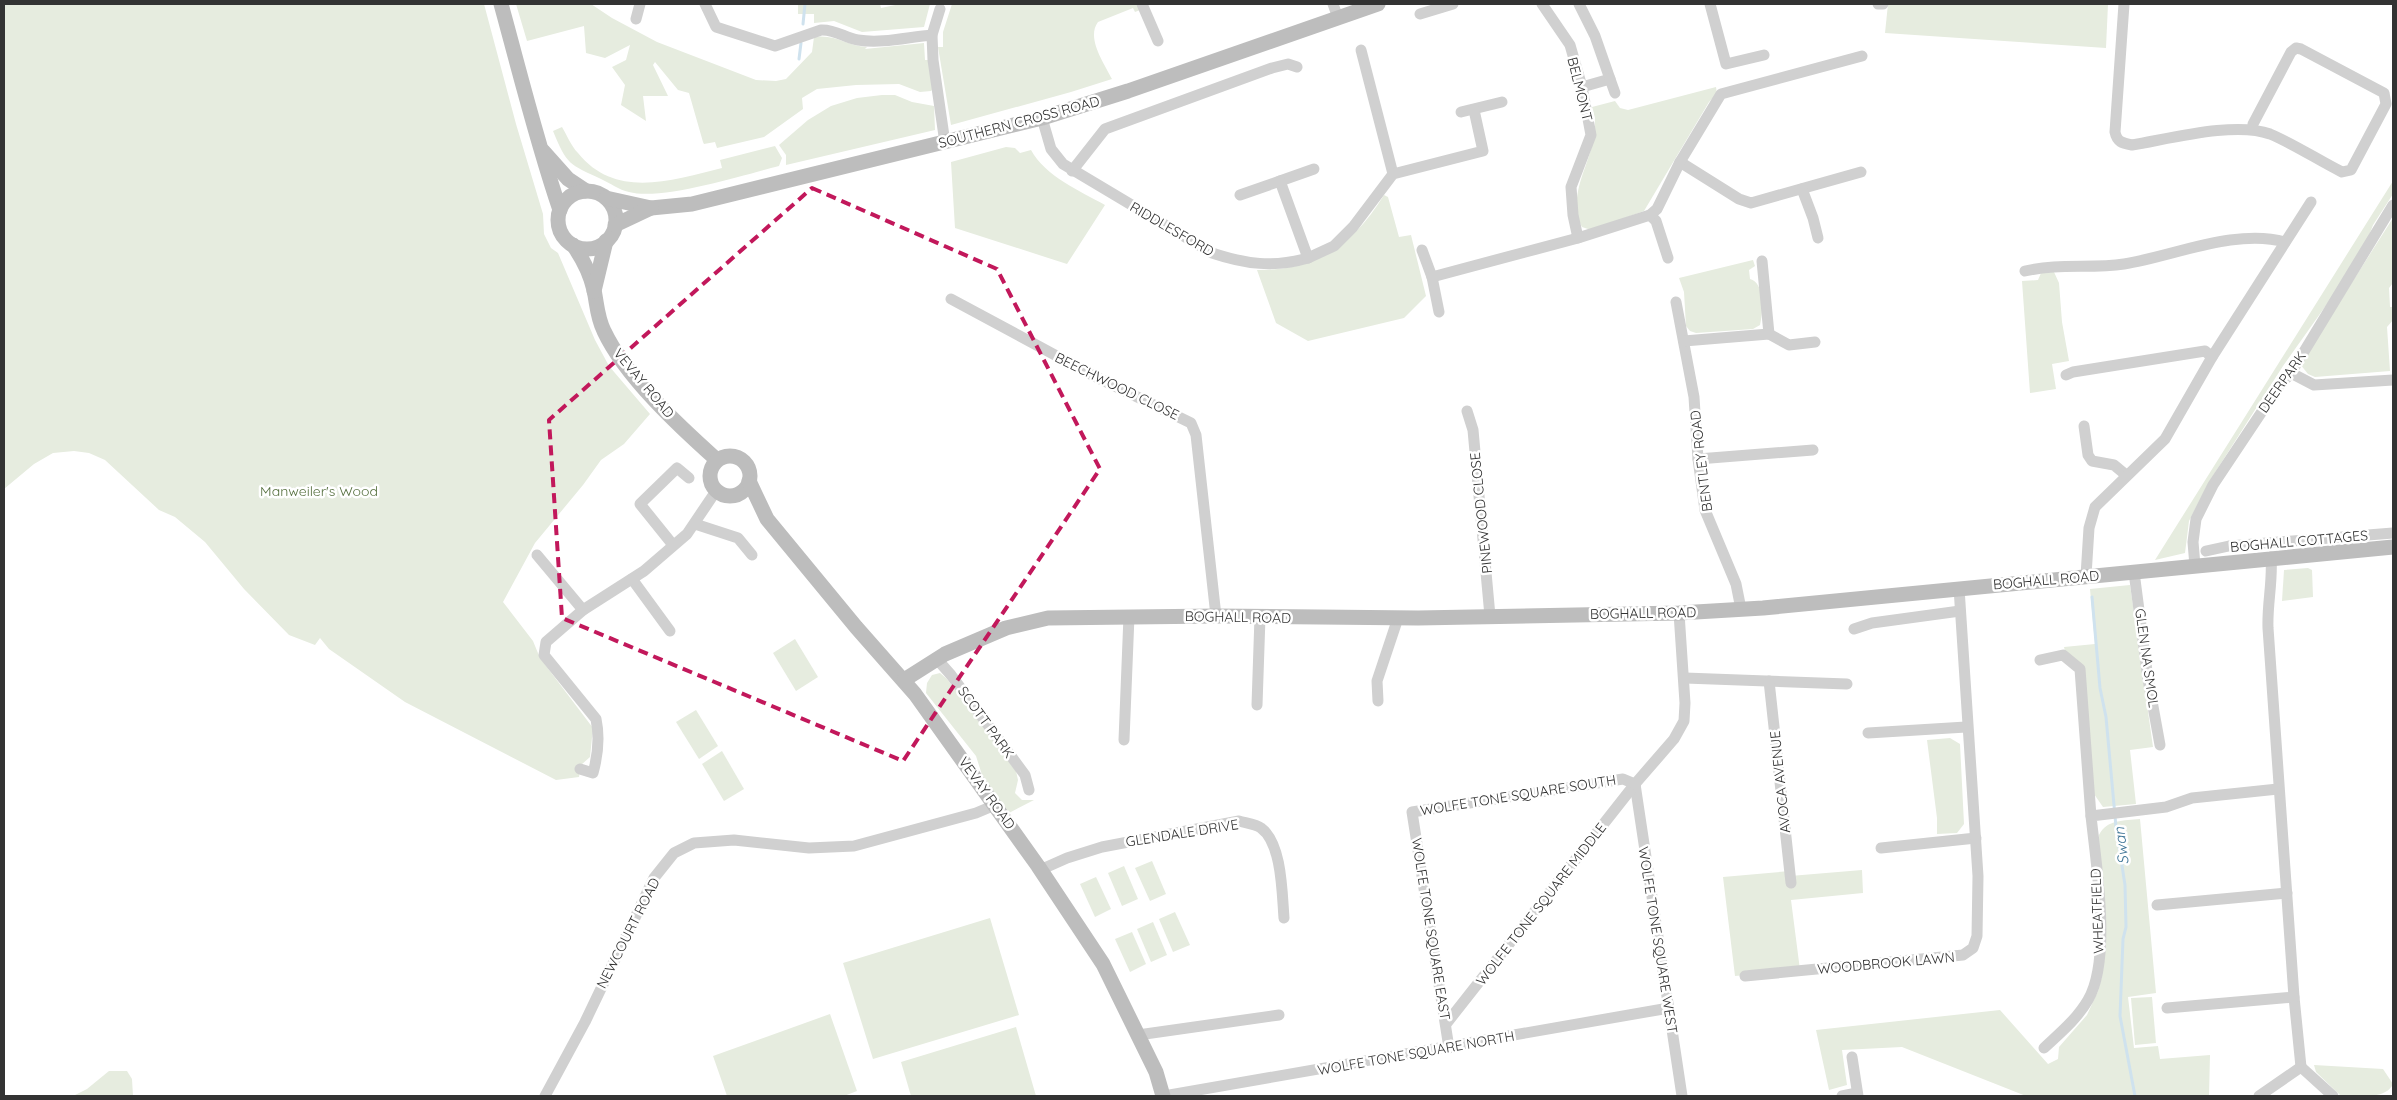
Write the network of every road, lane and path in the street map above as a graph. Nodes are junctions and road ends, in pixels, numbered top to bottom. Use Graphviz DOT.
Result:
graph roads {
  1 [pos="501,4"];
  2 [pos="640,4"];
  3 [pos="705,4"];
  4 [pos="1142,4"];
  5 [pos="1378,4"];
  6 [pos="1453,4"];
  7 [pos="1542,4"];
  8 [pos="1580,4"];
  9 [pos="1710,4"];
  10 [pos="1878,4"];
  11 [pos="1883,4"];
  12 [pos="2124,4"];
  13 [pos="940,9"];
  14 [pos="1336,11"];
  15 [pos="1420,14"];
  16 [pos="636,19"];
  17 [pos="932,35"];
  18 [pos="1158,41"];
  19 [pos="1361,50"];
  20 [pos="1764,56"];
  21 [pos="1862,56"];
  22 [pos="1297,66"];
  23 [pos="1610,79"];
  24 [pos="1582,87"];
  25 [pos="1615,93"];
  26 [pos="1502,102"];
  27 [pos="1474,110"];
  28 [pos="1461,112"];
  29 [pos="1042,118"];
  30 [pos="2253,130"];
  31 [pos="946,143"];
  32 [pos="542,150"];
  33 [pos="1680,162"];
  34 [pos="1314,169"];
  35 [pos="1072,171"];
  36 [pos="1861,172"];
  37 [pos="1393,174"];
  38 [pos="1280,181"];
  39 [pos="1802,189"];
  40 [pos="586,191"];
  41 [pos="1240,195"];
  42 [pos="606,198"];
  43 [pos="2311,202"];
  44 [pos="2393,205"];
  45 [pos="651,208"];
  46 [pos="560,210"];
  47 [pos="1650,215"];
  48 [pos="616,225"];
  49 [pos="1578,238"];
  50 [pos="1818,238"];
  51 [pos="606,241"];
  52 [pos="2285,242"];
  53 [pos="573,245"];
  54 [pos="1422,250"];
  55 [pos="1308,258"];
  56 [pos="1668,258"];
  57 [pos="1762,261"];
  58 [pos="2025,271"];
  59 [pos="1432,277"];
  60 [pos="594,291"];
  61 [pos="951,299"];
  62 [pos="1676,302"];
  63 [pos="1439,312"];
  64 [pos="1769,334"];
  65 [pos="1684,340"];
  66 [pos="1815,342"];
  67 [pos="2212,357"];
  68 [pos="2291,373"];
  69 [pos="2066,375"];
  70 [pos="2393,380"];
  71 [pos="1467,411"];
  72 [pos="2084,426"];
  73 [pos="1813,450"];
  74 [pos="1698,459"];
  75 [pos="717,460"];
  76 [pos="2126,475"];
  77 [pos="689,478"];
  78 [pos="749,481"];
  79 [pos="716,491"];
  80 [pos="736,495"];
  81 [pos="767,519"];
  82 [pos="694,524"];
  83 [pos="2393,533"];
  84 [pos="673,545"];
  85 [pos="2393,547"];
  86 [pos="2304,548"];
  87 [pos="2206,551"];
  88 [pos="537,555"];
  89 [pos="752,555"];
  90 [pos="2271,557"];
  91 [pos="2195,566"];
  92 [pos="2134,572"];
  93 [pos="2086,576"];
  94 [pos="632,579"];
  95 [pos="1959,588"];
  96 [pos="1741,609"];
  97 [pos="583,610"];
  98 [pos="1960,611"];
  99 [pos="1679,613"];
  100 [pos="1129,616"];
  101 [pos="1216,616"];
  102 [pos="1490,616"];
  103 [pos="1260,617"];
  104 [pos="1398,618"];
  105 [pos="1854,629"];
  106 [pos="670,631"];
  107 [pos="936,658"];
  108 [pos="2040,660"];
  109 [pos="1685,678"];
  110 [pos="904,680"];
  111 [pos="1769,681"];
  112 [pos="1847,684"];
  113 [pos="1378,701"];
  114 [pos="1257,705"];
  115 [pos="1966,727"];
  116 [pos="1868,733"];
  117 [pos="1124,740"];
  118 [pos="2160,745"];
  119 [pos="580,769"];
  120 [pos="1635,784"];
  121 [pos="2278,789"];
  122 [pos="1029,790"];
  123 [pos="995,805"];
  124 [pos="1412,812"];
  125 [pos="2091,816"];
  126 [pos="1976,838"];
  127 [pos="1881,848"];
  128 [pos="1040,870"];
  129 [pos="1791,883"];
  130 [pos="2286,893"];
  131 [pos="2157,905"];
  132 [pos="1284,918"];
  133 [pos="1746,976"];
  134 [pos="2294,997"];
  135 [pos="1669,1008"];
  136 [pos="2167,1008"];
  137 [pos="1279,1015"];
  138 [pos="1446,1024"];
  139 [pos="1138,1035"];
  140 [pos="1449,1048"];
  141 [pos="2044,1048"];
  142 [pos="1852,1057"];
  143 [pos="2301,1067"];
  144 [pos="1858,1094"];
  145 [pos="545,1096"];
  146 [pos="1164,1096"];
  147 [pos="1682,1096"];
  148 [pos="1842,1096"];
  149 [pos="2259,1096"];
  150 [pos="2333,1096"];
  1 -- 32 [label="main road"];
  2 -- 16 [label="street"];
  3 -- 17 [label="street"];
  4 -- 18 [label="street"];
  5 -- 14 [label="main road, SOUTHERN CROSS ROAD"];
  6 -- 15 [label="street"];
  7 -- 24 [label="street, BELMONT"];
  8 -- 23 [label="street"];
  9 -- 20 [label="street"];
  10 -- 11 [label="street"];
  12 -- 30 [label="street"];
  13 -- 17 [label="street"];
  14 -- 29 [label="main road, SOUTHERN CROSS ROAD"];
  17 -- 31 [label="street"];
  19 -- 37 [label="street"];
  21 -- 33 [label="street"];
  22 -- 35 [label="street"];
  23 -- 24 [label="street"];
  23 -- 25 [label="street"];
  24 -- 49 [label="street, BELMONT"];
  26 -- 27 [label="street"];
  27 -- 28 [label="street"];
  27 -- 37 [label="street"];
  29 -- 31 [label="main road, SOUTHERN CROSS ROAD"];
  29 -- 35 [label="street, RIDDLESFORD"];
  30 -- 30 [label="street"];
  31 -- 45 [label="main road, SOUTHERN CROSS ROAD"];
  32 -- 40 [label="main road"];
  32 -- 46 [label="main road"];
  33 -- 39 [label="street"];
  33 -- 47 [label="street"];
  34 -- 38 [label="street"];
  35 -- 55 [label="street, RIDDLESFORD"];
  36 -- 39 [label="street"];
  37 -- 55 [label="street, RIDDLESFORD"];
  38 -- 41 [label="street"];
  38 -- 55 [label="street"];
  39 -- 50 [label="street"];
  40 -- 42 [label="main road"];
  40 -- 46 [label="main road"];
  42 -- 45 [label="main road, SOUTHERN CROSS ROAD"];
  42 -- 48 [label="main road"];
  43 -- 52 [label="street"];
  44 -- 68 [label="street, DEERPARK"];
  45 -- 48 [label="main road, SOUTHERN CROSS ROAD"];
  46 -- 53 [label="main road"];
  47 -- 49 [label="street"];
  47 -- 56 [label="street"];
  48 -- 51 [label="main road"];
  49 -- 59 [label="street"];
  51 -- 53 [label="main road"];
  51 -- 60 [label="main road, VEVAY ROAD"];
  52 -- 58 [label="street"];
  52 -- 67 [label="street"];
  53 -- 60 [label="main road, VEVAY ROAD"];
  54 -- 59 [label="street"];
  57 -- 64 [label="street"];
  59 -- 63 [label="street"];
  60 -- 75 [label="main road, VEVAY ROAD"];
  61 -- 101 [label="street, BEECHWOOD CLOSE"];
  62 -- 65 [label="street, BENTLEY ROAD"];
  64 -- 65 [label="street"];
  64 -- 66 [label="street"];
  65 -- 74 [label="street, BENTLEY ROAD"];
  67 -- 69 [label="street"];
  67 -- 76 [label="street"];
  68 -- 70 [label="street"];
  68 -- 91 [label="street, DEERPARK"];
  71 -- 102 [label="street, PINEWOOD CLOSE"];
  72 -- 76 [label="street"];
  73 -- 74 [label="street"];
  74 -- 96 [label="street, BENTLEY ROAD"];
  75 -- 78 [label="main road, VEVAY ROAD"];
  75 -- 79 [label="main road"];
  76 -- 93 [label="street"];
  77 -- 84 [label="street"];
  78 -- 80 [label="main road"];
  78 -- 81 [label="main road, VEVAY ROAD"];
  79 -- 80 [label="main road, VEVAY ROAD"];
  79 -- 82 [label="street"];
  80 -- 81 [label="main road, VEVAY ROAD"];
  81 -- 110 [label="main road, VEVAY ROAD"];
  82 -- 84 [label="street"];
  82 -- 89 [label="street"];
  83 -- 86 [label="street, BOGHALL COTTAGES"];
  84 -- 94 [label="street"];
  85 -- 86 [label="main road, BOGHALL ROAD"];
  86 -- 87 [label="street, BOGHALL COTTAGES"];
  86 -- 90 [label="main road, BOGHALL ROAD"];
  88 -- 97 [label="street"];
  90 -- 91 [label="main road, BOGHALL ROAD"];
  90 -- 121 [label="street"];
  91 -- 92 [label="main road, BOGHALL ROAD"];
  92 -- 93 [label="main road, BOGHALL ROAD"];
  92 -- 118 [label="street, GLEN NA SMOL"];
  93 -- 95 [label="main road, BOGHALL ROAD"];
  94 -- 97 [label="street"];
  94 -- 106 [label="street"];
  95 -- 96 [label="main road, BOGHALL ROAD"];
  95 -- 98 [label="street, WOODBROOK LAWN"];
  96 -- 99 [label="main road, BOGHALL ROAD"];
  97 -- 119 [label="street"];
  98 -- 105 [label="street"];
  98 -- 115 [label="street, WOODBROOK LAWN"];
  99 -- 102 [label="main road, BOGHALL ROAD"];
  99 -- 109 [label="street"];
  100 -- 101 [label="main road, BOGHALL ROAD"];
  100 -- 107 [label="main road, BOGHALL ROAD"];
  100 -- 117 [label="street"];
  101 -- 103 [label="main road, BOGHALL ROAD"];
  102 -- 104 [label="main road, BOGHALL ROAD"];
  103 -- 104 [label="main road, BOGHALL ROAD"];
  103 -- 114 [label="street"];
  104 -- 113 [label="street"];
  107 -- 110 [label="main road, BOGHALL ROAD"];
  107 -- 122 [label="street, SCOTT PARK"];
  108 -- 125 [label="street, WHEATFIELD"];
  109 -- 111 [label="street"];
  109 -- 120 [label="street"];
  110 -- 123 [label="main road, VEVAY ROAD"];
  111 -- 112 [label="street"];
  111 -- 129 [label="street, AVOCA AVENUE"];
  115 -- 116 [label="street"];
  115 -- 126 [label="street, WOODBROOK LAWN"];
  120 -- 124 [label="street, WOLFE TONE SQUARE SOUTH"];
  120 -- 135 [label="street, WOLFE TONE SQUARE WEST"];
  120 -- 138 [label="street, WOLFE TONE SQUARE MIDDLE"];
  121 -- 125 [label="street"];
  121 -- 130 [label="street"];
  123 -- 128 [label="main road, VEVAY ROAD"];
  123 -- 145 [label="street, NEWCOURT ROAD"];
  124 -- 138 [label="street, WOLFE TONE SQUARE EAST"];
  125 -- 141 [label="street, WHEATFIELD"];
  126 -- 127 [label="street"];
  126 -- 133 [label="street, WOODBROOK LAWN"];
  128 -- 132 [label="street, GLENDALE DRIVE"];
  128 -- 139 [label="main road, VEVAY ROAD"];
  130 -- 131 [label="street"];
  130 -- 134 [label="street"];
  134 -- 136 [label="street"];
  134 -- 143 [label="street"];
  135 -- 140 [label="street, WOLFE TONE SQUARE NORTH"];
  135 -- 147 [label="street, WOLFE TONE SQUARE WEST"];
  137 -- 139 [label="street"];
  138 -- 140 [label="street, WOLFE TONE SQUARE EAST"];
  139 -- 146 [label="main road, VEVAY ROAD"];
  140 -- 146 [label="street, WOLFE TONE SQUARE NORTH"];
  142 -- 144 [label="street"];
  143 -- 149 [label="street"];
  143 -- 150 [label="street"];
  144 -- 148 [label="street"];
}
